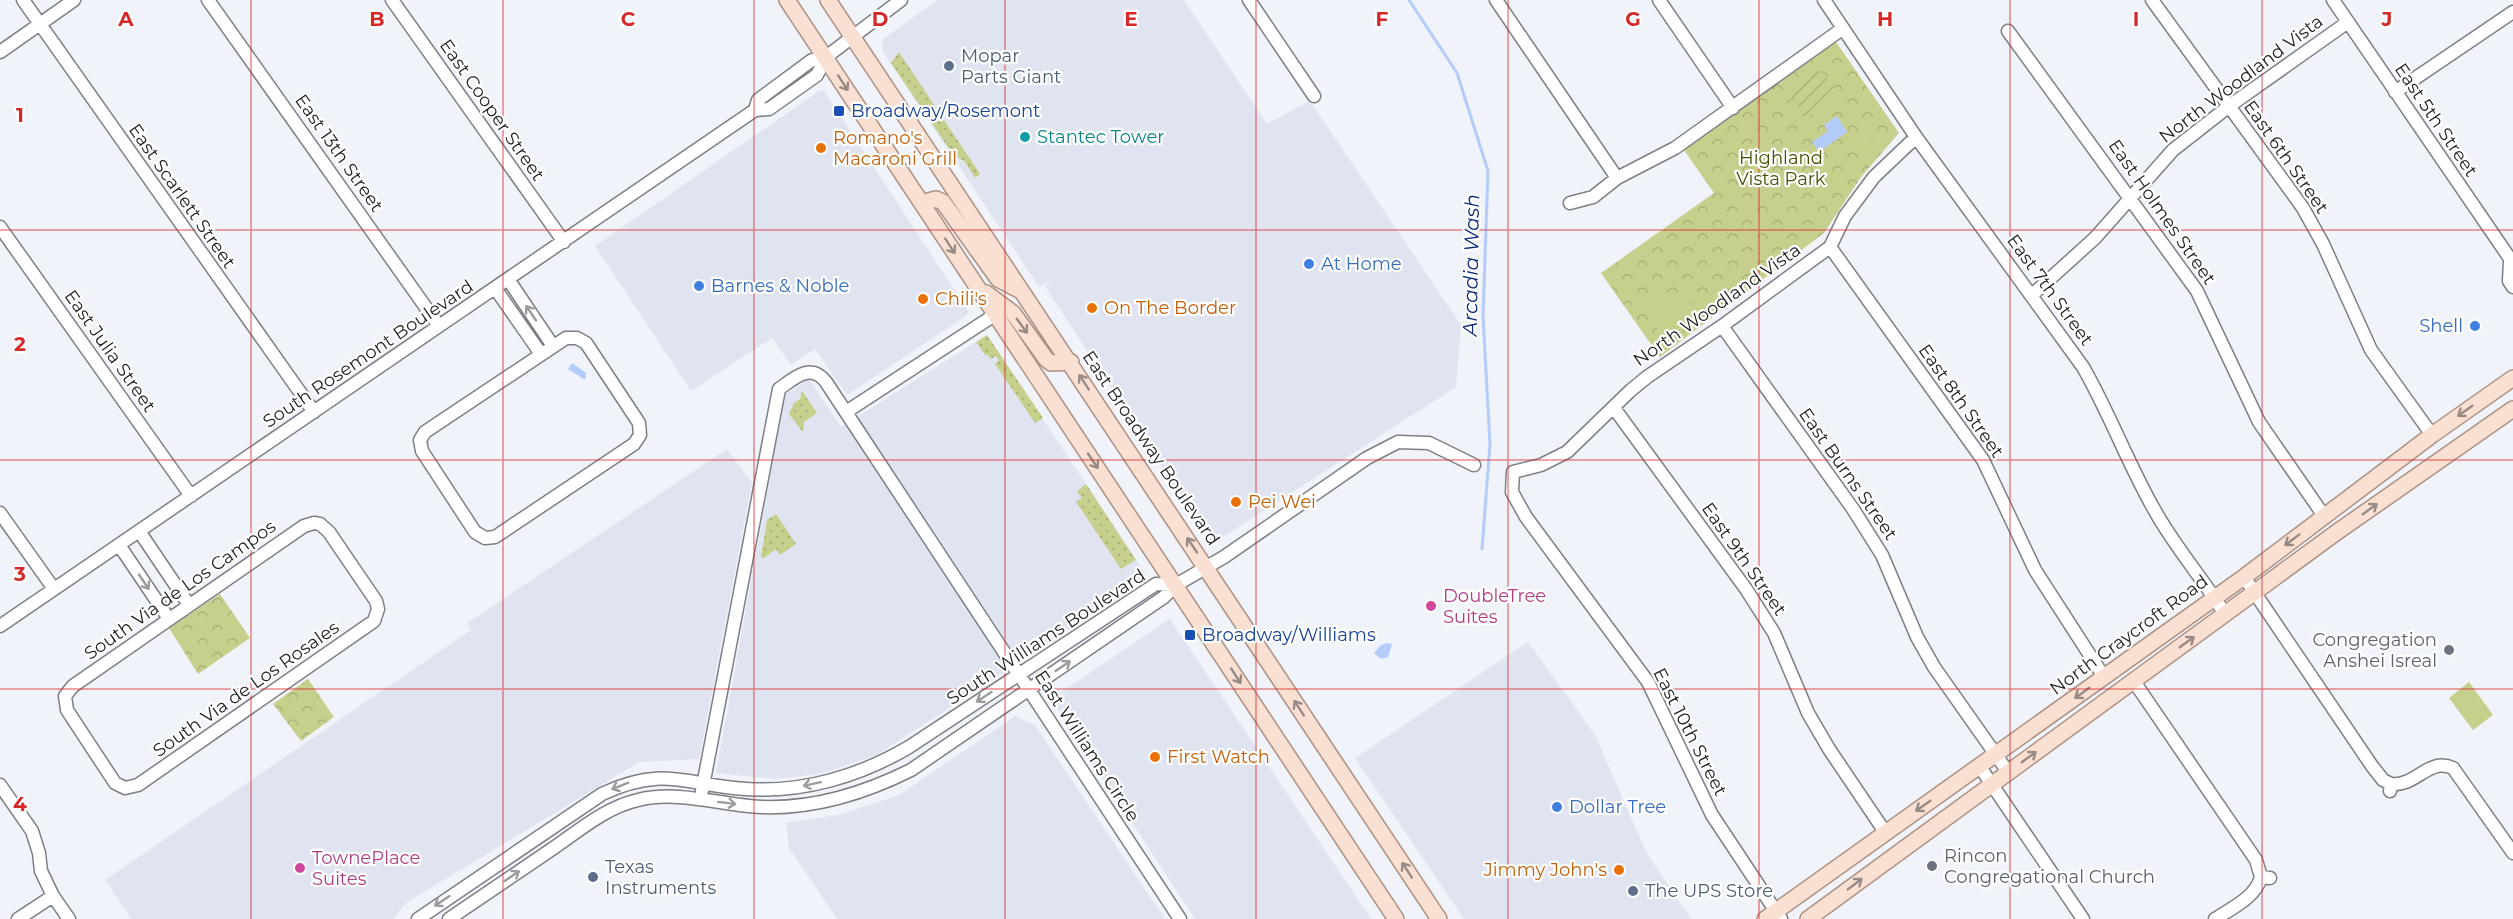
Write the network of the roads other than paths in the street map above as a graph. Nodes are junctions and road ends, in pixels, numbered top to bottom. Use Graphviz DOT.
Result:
graph roads {
  1 [pos="23,0"];
  2 [pos="74,0"];
  3 [pos="208,0"];
  4 [pos="392,0"];
  5 [pos="787,0"];
  6 [pos="828,0"];
  7 [pos="901,0"];
  8 [pos="1249,0"];
  9 [pos="1496,0"];
  10 [pos="1659,0"];
  11 [pos="1824,0"];
  12 [pos="2152,0"];
  13 [pos="2333,0"];
  14 [pos="2513,12"];
  15 [pos="2348,22"];
  16 [pos="38,24"];
  17 [pos="1842,28"];
  18 [pos="2008,31"];
  19 [pos="853,35"];
  20 [pos="0,51"];
  21 [pos="826,57"];
  22 [pos="2395,92"];
  23 [pos="1314,96"];
  24 [pos="2228,107"];
  25 [pos="1733,108"];
  26 [pos="1917,137"];
  27 [pos="1617,178"];
  28 [pos="2130,196"];
  29 [pos="922,202"];
  30 [pos="1570,203"];
  31 [pos="0,228"];
  32 [pos="564,242"];
  33 [pos="1830,247"];
  34 [pos="2512,262"];
  35 [pos="508,279"];
  36 [pos="2513,286"];
  37 [pos="495,288"];
  38 [pos="978,288"];
  39 [pos="1024,292"];
  40 [pos="2031,295"];
  41 [pos="996,314"];
  42 [pos="439,326"];
  43 [pos="1722,326"];
  44 [pos="553,346"];
  45 [pos="541,354"];
  46 [pos="1071,362"];
  47 [pos="2513,378"];
  48 [pos="1614,408"];
  49 [pos="2513,409"];
  50 [pos="314,412"];
  51 [pos="846,412"];
  52 [pos="2432,435"];
  53 [pos="1474,465"];
  54 [pos="1513,472"];
  55 [pos="191,496"];
  56 [pos="0,513"];
  57 [pos="2324,516"];
  58 [pos="139,531"];
  59 [pos="119,545"];
  60 [pos="1207,567"];
  61 [pos="2244,576"];
  62 [pos="1176,585"];
  63 [pos="54,588"];
  64 [pos="2255,593"];
  65 [pos="2215,597"];
  66 [pos="189,605"];
  67 [pos="383,614"];
  68 [pos="2225,614"];
  69 [pos="169,619"];
  70 [pos="0,627"];
  71 [pos="1018,675"];
  72 [pos="2104,677"];
  73 [pos="2133,680"];
  74 [pos="1028,690"];
  75 [pos="60,695"];
  76 [pos="1997,755"];
  77 [pos="1980,767"];
  78 [pos="2008,772"];
  79 [pos="704,783"];
  80 [pos="1990,784"];
  81 [pos="0,785"];
  82 [pos="701,800"];
  83 [pos="1885,832"];
  84 [pos="2513,853"];
  85 [pos="53,896"];
  86 [pos="1774,916"];
  87 [pos="18,919"];
  88 [pos="69,919"];
  89 [pos="418,919"];
  90 [pos="449,919"];
  91 [pos="1180,919"];
  92 [pos="1396,919"];
  93 [pos="1439,919"];
  94 [pos="1808,919"];
  95 [pos="2083,919"];
  96 [pos="2216,919"];
  1 -- 16 [label="street, East Scarlett Street"];
  2 -- 16 [label="street"];
  3 -- 42 [label="street, East 13th Street"];
  4 -- 32 [label="street, East Cooper Street"];
  5 -- 21 [label="main road"];
  6 -- 19 [label="main road, East Broadway Boulevard"];
  7 -- 19 [label="street, South Rosemont Boulevard"];
  8 -- 23 [label="street"];
  9 -- 27 [label="street"];
  10 -- 25 [label="street"];
  11 -- 17 [label="street, East 7th Street"];
  12 -- 24 [label="street, East 6th Street"];
  13 -- 15 [label="street, East 5th Street"];
  14 -- 22 [label="street"];
  15 -- 22 [label="street, East 5th Street"];
  15 -- 24 [label="street, North Woodland Vista"];
  16 -- 20 [label="street"];
  16 -- 50 [label="street, East Scarlett Street"];
  17 -- 25 [label="street"];
  17 -- 26 [label="street, East 7th Street"];
  18 -- 28 [label="street, East Holmes Street"];
  19 -- 21 [label="street, South Rosemont Boulevard"];
  19 -- 39 [label="main road, East Broadway Boulevard"];
  21 -- 29 [label="main road, one-way"];
  21 -- 32 [label="street, South Rosemont Boulevard"];
  22 -- 34 [label="street, East 5th Street"];
  24 -- 28 [label="street, North Woodland Vista"];
  24 -- 52 [label="street, East 6th Street"];
  25 -- 27 [label="street"];
  26 -- 33 [label="street, North Woodland Vista"];
  26 -- 40 [label="street, East 7th Street"];
  27 -- 30 [label="street"];
  28 -- 40 [label="street, North Woodland Vista"];
  28 -- 57 [label="street, East Holmes Street"];
  29 -- 38 [label="main road, one-way"];
  29 -- 39 [label="main road"];
  31 -- 55 [label="street, East Julia Street"];
  32 -- 35 [label="street, South Rosemont Boulevard"];
  33 -- 43 [label="street, North Woodland Vista"];
  33 -- 72 [label="street, East 8th Street"];
  34 -- 36 [label="street, East 5th Street"];
  35 -- 37 [label="street, South Rosemont Boulevard"];
  44 -- 35 [label="street, one-way"];
  37 -- 42 [label="street, South Rosemont Boulevard"];
  37 -- 45 [label="street"];
  38 -- 41 [label="main road"];
  38 -- 46 [label="main road, one-way"];
  39 -- 46 [label="main road, East Broadway Boulevard"];
  40 -- 65 [label="street, East 7th Street"];
  41 -- 51 [label="street"];
  41 -- 62 [label="main road, one-way"];
  42 -- 50 [label="street, South Rosemont Boulevard"];
  43 -- 48 [label="street, North Woodland Vista"];
  43 -- 76 [label="street, East Burns Street"];
  44 -- 45 [label="street"];
  44 -- 45 [label="street"];
  60 -- 46 [label="main road, East Broadway Boulevard, one-way"];
  47 -- 52 [label="main road, North Craycroft Road, one-way"];
  48 -- 54 [label="street, North Woodland Vista"];
  48 -- 83 [label="street, East 9th Street"];
  64 -- 49 [label="main road, one-way"];
  50 -- 55 [label="street, South Rosemont Boulevard"];
  51 -- 71 [label="street, East Williams Circle"];
  51 -- 79 [label="street, East Williams Circle"];
  52 -- 57 [label="main road, North Craycroft Road"];
  53 -- 60 [label="street"];
  54 -- 86 [label="street, East 10th Street"];
  55 -- 58 [label="street, South Rosemont Boulevard"];
  56 -- 63 [label="street"];
  57 -- 61 [label="main road, North Craycroft Road, one-way"];
  58 -- 59 [label="street, South Rosemont Boulevard"];
  58 -- 66 [label="street"];
  59 -- 63 [label="street, South Rosemont Boulevard"];
  59 -- 69 [label="street, one-way"];
  60 -- 62 [label="street"];
  93 -- 60 [label="main road, East Broadway Boulevard, one-way"];
  61 -- 64 [label="street"];
  61 -- 65 [label="main road, North Craycroft Road"];
  62 -- 71 [label="street, South Williams Boulevard"];
  74 -- 62 [label="street, South Williams Boulevard, one-way"];
  62 -- 92 [label="main road, one-way"];
  63 -- 70 [label="street, South Rosemont Boulevard"];
  64 -- 68 [label="main road"];
  64 -- 84 [label="street"];
  65 -- 68 [label="street, East 7th Street"];
  65 -- 72 [label="main road, North Craycroft Road"];
  66 -- 67 [label="street, South Via de Los Campos"];
  66 -- 69 [label="street, South Via de Los Campos"];
  67 -- 75 [label="street, South Via de Los Rosales"];
  73 -- 68 [label="main road, one-way"];
  69 -- 75 [label="street, South Via de Los Campos"];
  71 -- 74 [label="street, East Williams Circle"];
  71 -- 79 [label="street, South Williams Boulevard, one-way"];
  72 -- 76 [label="main road, North Craycroft Road, one-way"];
  78 -- 73 [label="main road, one-way"];
  73 -- 96 [label="street"];
  82 -- 74 [label="street, South Williams Boulevard, one-way"];
  74 -- 91 [label="street, East Williams Circle"];
  76 -- 77 [label="main road, North Craycroft Road"];
  76 -- 78 [label="street, East Burns Street"];
  77 -- 80 [label="street"];
  77 -- 83 [label="main road, North Craycroft Road, one-way"];
  78 -- 80 [label="main road"];
  79 -- 82 [label="street, East Williams Circle"];
  79 -- 89 [label="street, South Williams Boulevard, one-way"];
  94 -- 80 [label="main road, one-way"];
  80 -- 95 [label="street"];
  81 -- 85 [label="street"];
  90 -- 82 [label="street, South Williams Boulevard, one-way"];
  83 -- 86 [label="main road, North Craycroft Road"];
  85 -- 87 [label="street"];
  85 -- 88 [label="street"];
}
